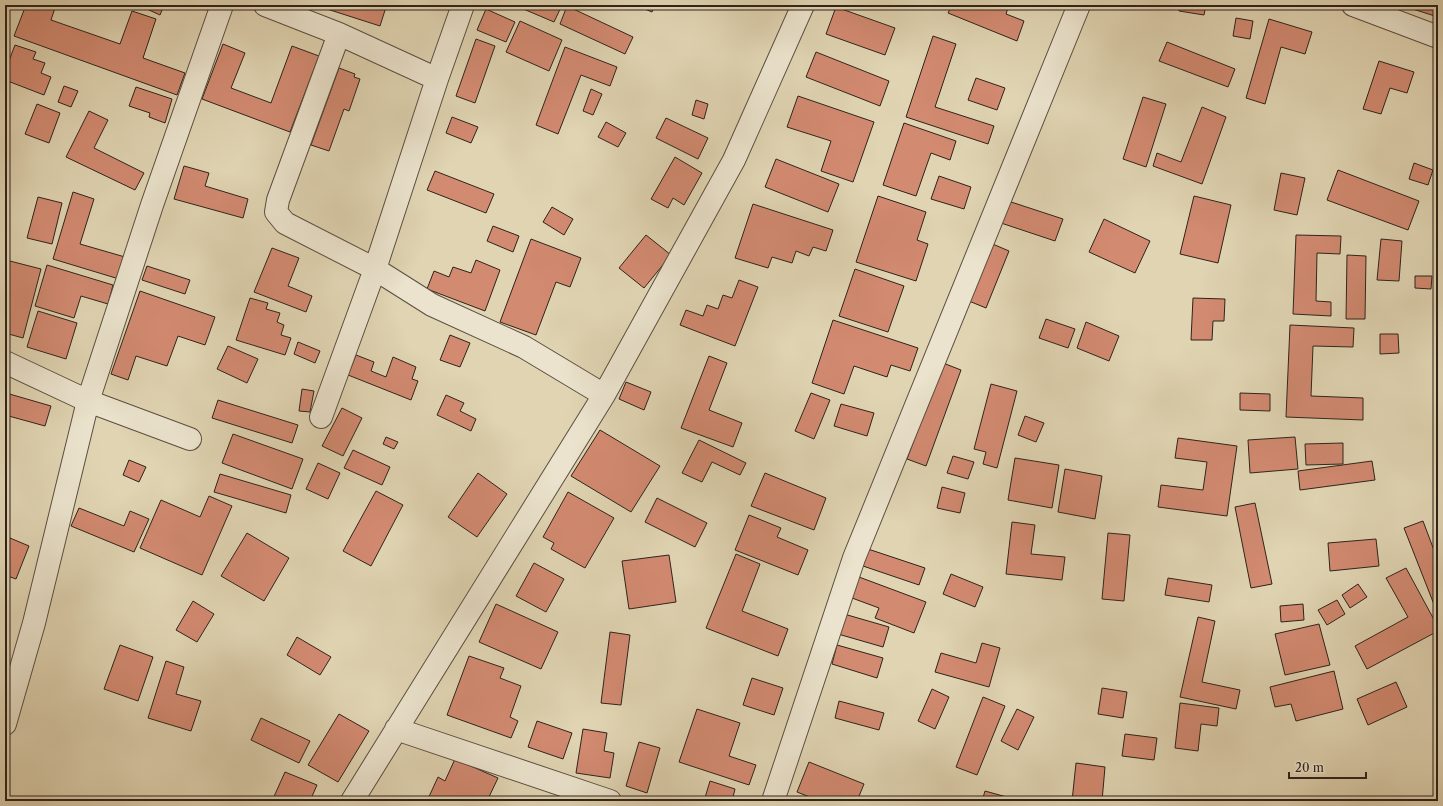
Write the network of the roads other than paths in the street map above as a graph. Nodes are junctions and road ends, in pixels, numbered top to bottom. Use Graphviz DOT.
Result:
graph roads {
  1 [pos="222,5"];
  2 [pos="265,5"];
  3 [pos="463,5"];
  4 [pos="803,5"];
  5 [pos="1079,5"];
  6 [pos="1353,5"];
  7 [pos="339,34"];
  8 [pos="1438,37"];
  9 [pos="437,79"];
  10 [pos="375,270"];
  11 [pos="5,362"];
  12 [pos="604,395"];
  13 [pos="88,401"];
  14 [pos="321,417"];
  15 [pos="190,439"];
  16 [pos="5,724"];
  17 [pos="396,729"];
  18 [pos="352,801"];
  19 [pos="610,801"];
  20 [pos="774,801"];
  1 -- 13 [label="street"];
  2 -- 7 [label="street"];
  3 -- 9 [label="street"];
  4 -- 12 [label="street"];
  5 -- 20 [label="street"];
  6 -- 8 [label="street"];
  7 -- 9 [label="street"];
  7 -- 10 [label="street"];
  9 -- 10 [label="street"];
  10 -- 12 [label="street"];
  10 -- 14 [label="street"];
  11 -- 13 [label="street"];
  12 -- 17 [label="street"];
  13 -- 15 [label="street"];
  13 -- 16 [label="street"];
  17 -- 18 [label="street"];
  17 -- 19 [label="street"];
}
